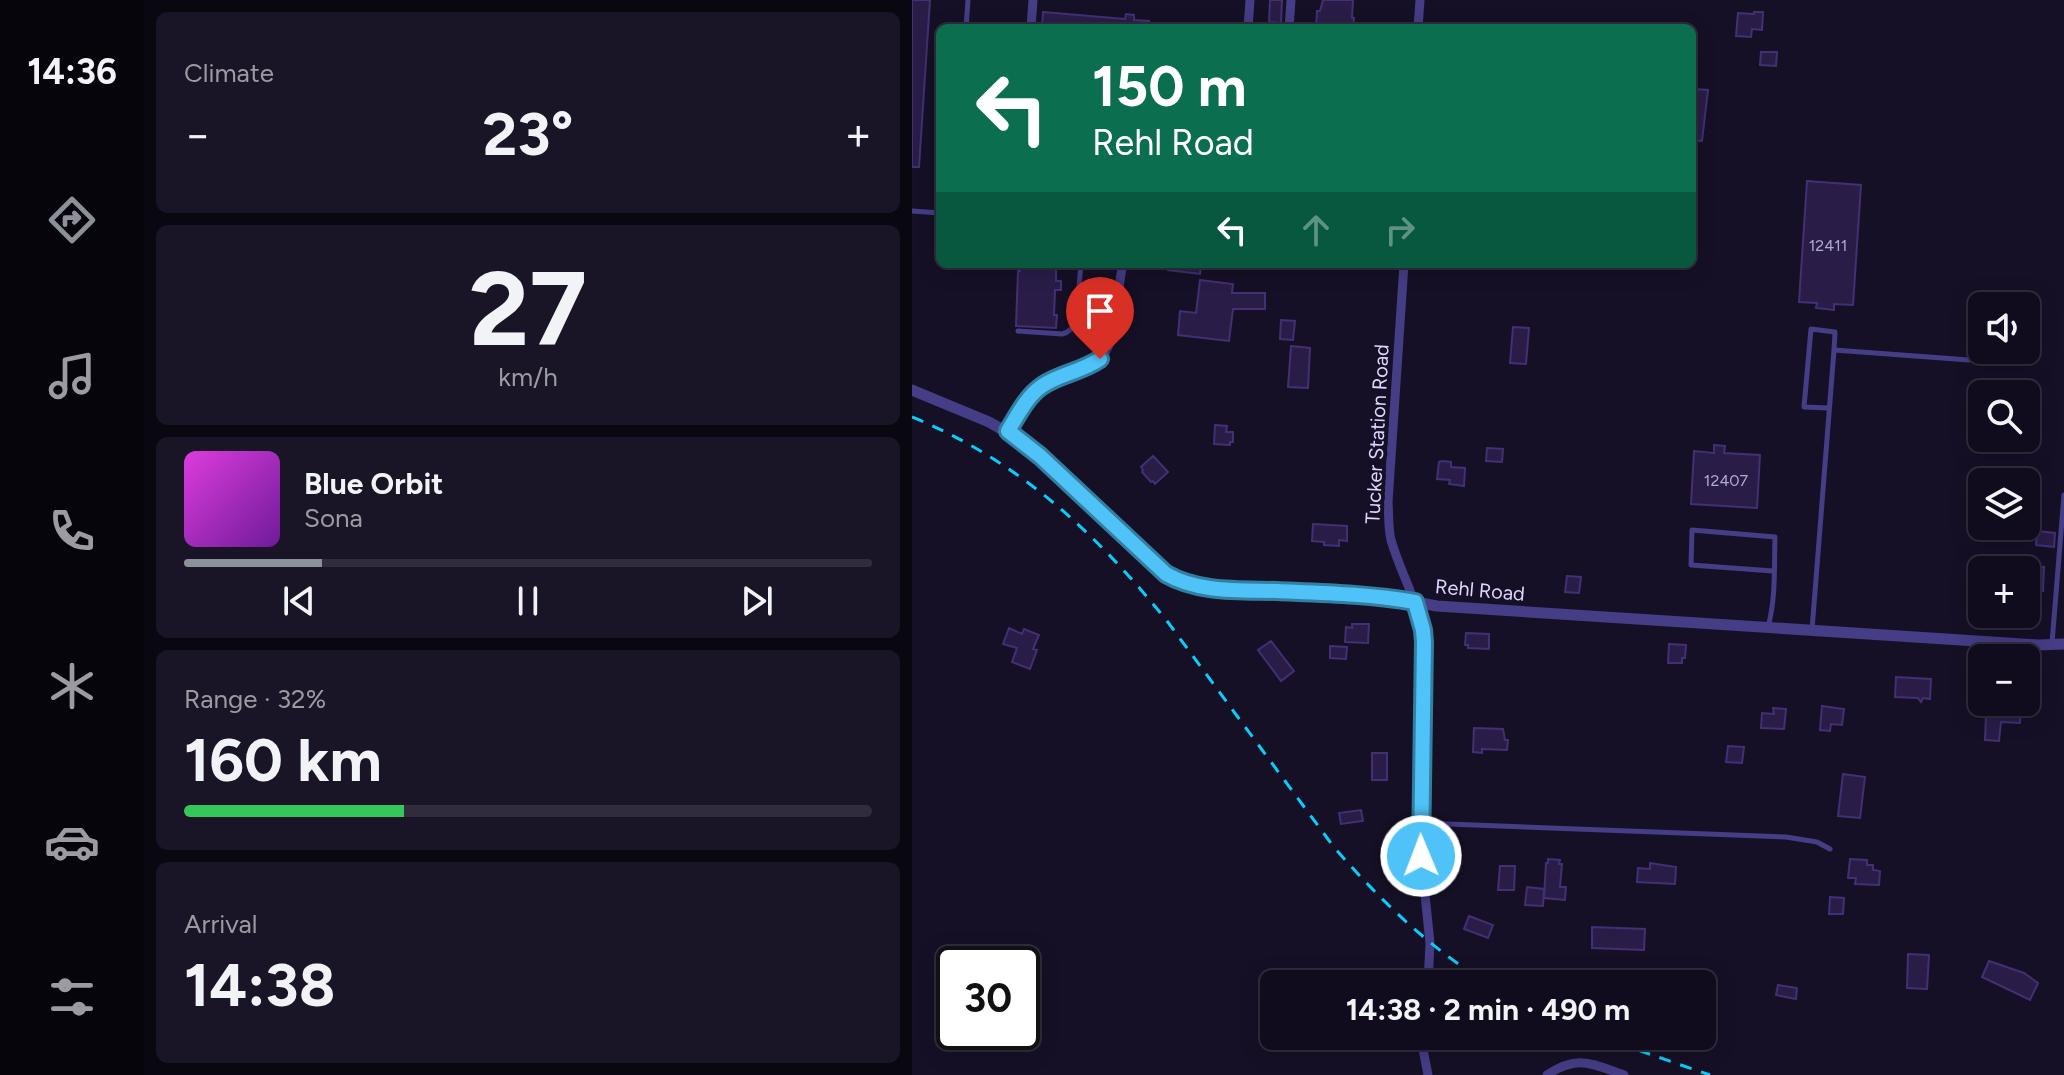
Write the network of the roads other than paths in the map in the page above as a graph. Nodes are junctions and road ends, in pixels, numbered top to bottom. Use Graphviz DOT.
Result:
graph roads {
  1 [pos="968,0"];
  2 [pos="1033,0"];
  3 [pos="1241,0"];
  4 [pos="1250,0"];
  5 [pos="1291,0"];
  6 [pos="1420,0"];
  7 [pos="966,24"];
  8 [pos="1031,24"];
  9 [pos="1248,24"];
  10 [pos="1289,24"];
  11 [pos="1418,24"];
  12 [pos="912,211"];
  13 [pos="936,213"];
  14 [pos="1081,268"];
  15 [pos="1123,268"];
  16 [pos="1404,268"];
  17 [pos="1079,287"];
  18 [pos="1120,291"];
  19 [pos="1018,331"];
  20 [pos="1834,350"];
  21 [pos="1968,360"];
  22 [pos="912,390"];
  23 [pos="1829,408"];
  24 [pos="1008,431"];
  25 [pos="2064,495"];
  26 [pos="1773,571"];
  27 [pos="1415,602"];
  28 [pos="1767,628"];
  29 [pos="1812,631"];
  30 [pos="2058,644"];
  31 [pos="1421,823"];
  32 [pos="1830,849"];
  33 [pos="1429,970"];
  34 [pos="1423,1050"];
  35 [pos="1428,1075"];
  36 [pos="1547,1075"];
  37 [pos="1624,1075"];
  1 -- 7 [label="lane"];
  2 -- 8 [label="street"];
  3 -- 4 [label="street"];
  4 -- 9 [label="street"];
  5 -- 10 [label="street"];
  6 -- 11 [label="street"];
  12 -- 13 [label="lane"];
  14 -- 17 [label="lane"];
  15 -- 18 [label="street"];
  16 -- 27 [label="street, Tucker Station Road"];
  17 -- 18 [label="lane"];
  17 -- 19 [label="lane"];
  18 -- 24 [label="street"];
  20 -- 21 [label="lane"];
  20 -- 23 [label="lane"];
  20 -- 23 [label="lane"];
  22 -- 24 [label="street, Rehl Road"];
  23 -- 29 [label="lane"];
  24 -- 27 [label="street, Rehl Road"];
  25 -- 30 [label="lane"];
  26 -- 26 [label="lane"];
  26 -- 28 [label="lane"];
  27 -- 28 [label="street, Rehl Road"];
  27 -- 31 [label="street, Tucker Station Road"];
  28 -- 29 [label="street, Rehl Road"];
  29 -- 30 [label="street, Rehl Road"];
  31 -- 32 [label="lane"];
  31 -- 33 [label="street, Tucker Station Road"];
  34 -- 35 [label="street"];
  36 -- 37 [label="street"];
}
